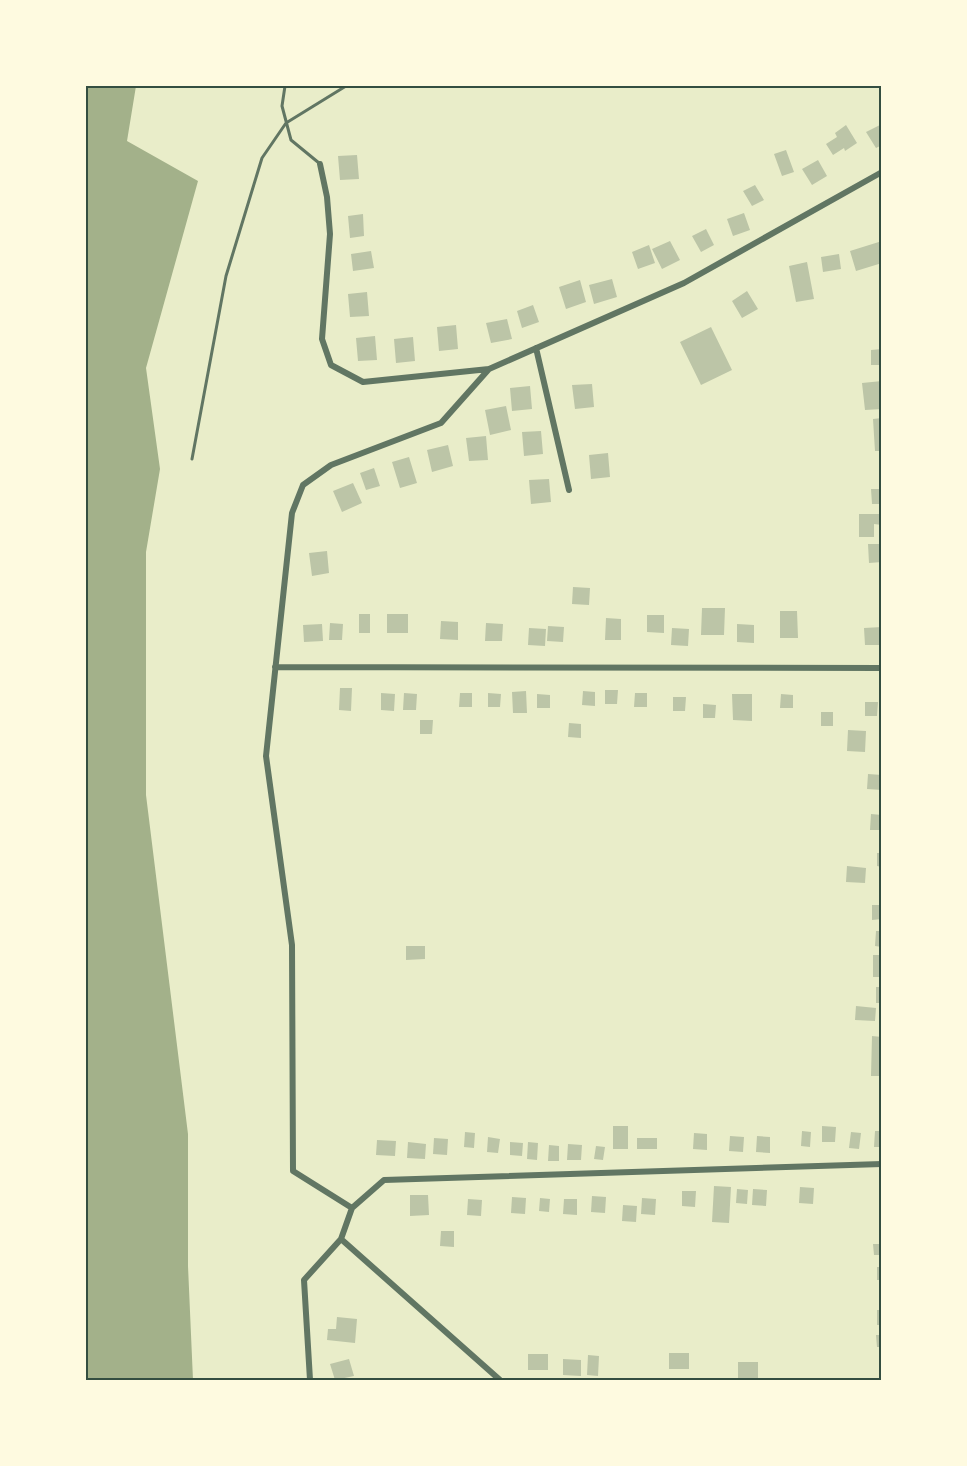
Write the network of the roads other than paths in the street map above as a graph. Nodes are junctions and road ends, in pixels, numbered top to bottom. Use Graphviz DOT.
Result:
graph roads {
  1 [pos="285,86"];
  2 [pos="346,86"];
  3 [pos="286,123"];
  4 [pos="321,165"];
  5 [pos="882,172"];
  6 [pos="536,348"];
  7 [pos="489,369"];
  8 [pos="192,459"];
  9 [pos="569,490"];
  10 [pos="275,667"];
  11 [pos="882,668"];
  12 [pos="882,1164"];
  13 [pos="352,1208"];
  14 [pos="341,1239"];
  15 [pos="310,1380"];
  16 [pos="500,1380"];
  1 -- 3 [label="lane"];
  2 -- 3 [label="lane"];
  3 -- 4 [label="lane"];
  3 -- 8 [label="lane"];
  4 -- 7 [label="street"];
  5 -- 6 [label="street"];
  6 -- 7 [label="street"];
  6 -- 9 [label="street"];
  7 -- 10 [label="street"];
  10 -- 11 [label="street"];
  10 -- 13 [label="street"];
  12 -- 13 [label="street"];
  13 -- 14 [label="street"];
  14 -- 15 [label="street"];
  14 -- 16 [label="street"];
}
